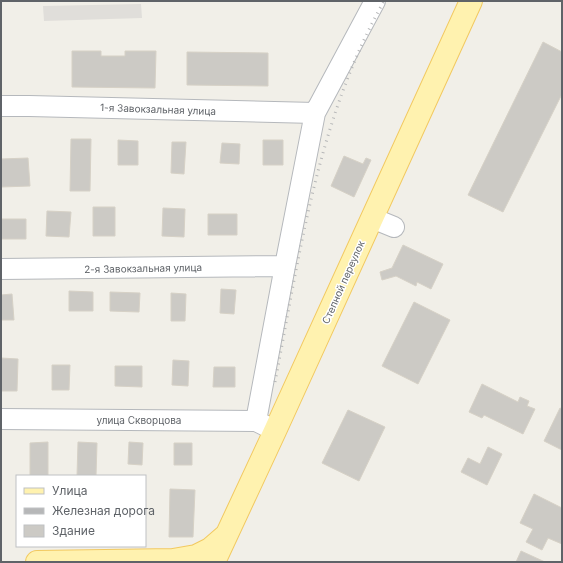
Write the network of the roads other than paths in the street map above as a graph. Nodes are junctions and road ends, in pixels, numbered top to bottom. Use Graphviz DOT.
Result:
graph roads {
  1 [pos="375,1"];
  2 [pos="471,1"];
  3 [pos="1,106"];
  4 [pos="315,113"];
  5 [pos="372,218"];
  6 [pos="394,227"];
  7 [pos="285,266"];
  8 [pos="1,269"];
  9 [pos="1,419"];
  10 [pos="256,421"];
  11 [pos="276,431"];
  12 [pos="228,534"];
  13 [pos="175,561"];
  14 [pos="37,562"];
  15 [pos="214,562"];
  1 -- 4 [label="street"];
  2 -- 5 [label="main road, Степной переулок"];
  3 -- 4 [label="street, 1-я Завокзальная улица"];
  4 -- 7 [label="street"];
  5 -- 6 [label="street"];
  5 -- 11 [label="main road, Степной переулок"];
  7 -- 8 [label="street, 2-я Завокзальная улица"];
  7 -- 10 [label="street"];
  9 -- 10 [label="street, улица Скворцова"];
  10 -- 11 [label="street, улица Скворцова"];
  11 -- 12 [label="main road, Степной переулок"];
  12 -- 13 [label="main road"];
  12 -- 15 [label="main road, Степной переулок"];
  13 -- 14 [label="main road"];
}
